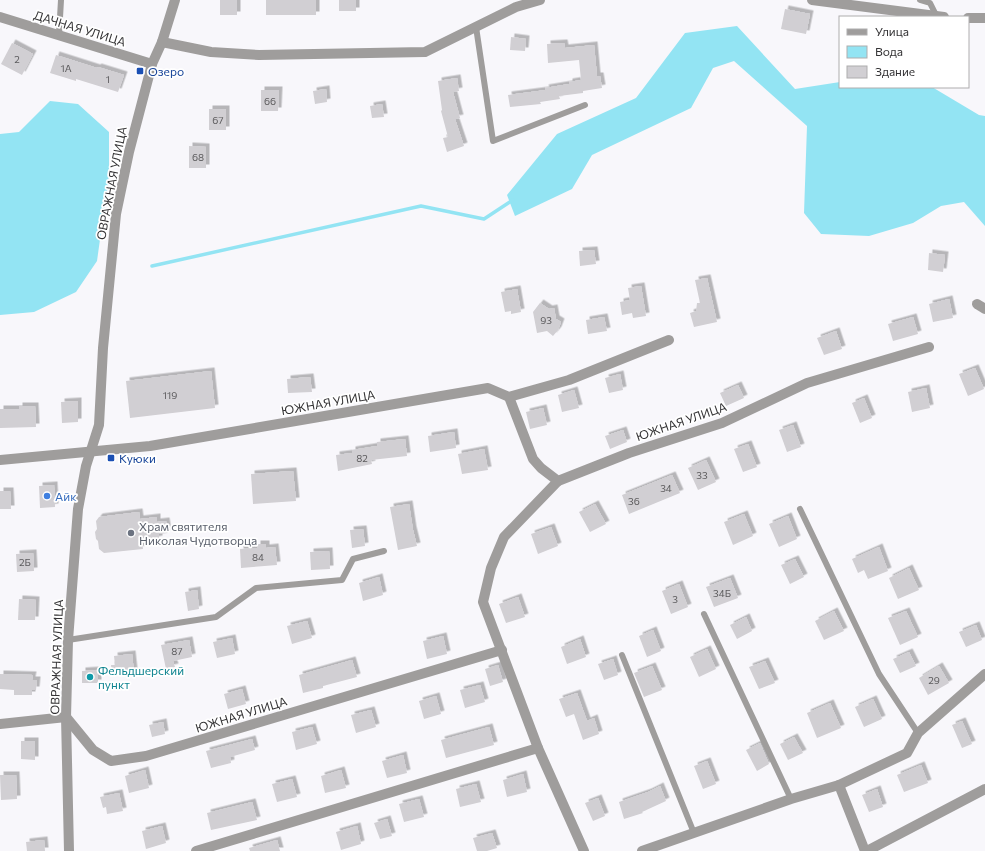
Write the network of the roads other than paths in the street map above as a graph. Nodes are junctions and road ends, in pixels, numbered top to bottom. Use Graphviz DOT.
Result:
graph roads {
  1 [pos="61,0"];
  2 [pos="175,0"];
  3 [pos="540,0"];
  4 [pos="812,0"];
  5 [pos="920,0"];
  6 [pos="930,16"];
  7 [pos="936,16"];
  8 [pos="0,17"];
  9 [pos="969,18"];
  10 [pos="985,18"];
  11 [pos="476,27"];
  12 [pos="59,35"];
  13 [pos="162,42"];
  14 [pos="152,64"];
  15 [pos="585,105"];
  16 [pos="669,340"];
  17 [pos="929,347"];
  18 [pos="509,397"];
  19 [pos="90,452"];
  20 [pos="0,460"];
  21 [pos="558,481"];
  22 [pos="800,509"];
  23 [pos="384,550"];
  24 [pos="704,614"];
  25 [pos="68,640"];
  26 [pos="502,650"];
  27 [pos="622,655"];
  28 [pos="985,674"];
  29 [pos="66,717"];
  30 [pos="0,724"];
  31 [pos="918,733"];
  32 [pos="538,748"];
  33 [pos="838,786"];
  34 [pos="985,789"];
  35 [pos="791,799"];
  36 [pos="694,833"];
  37 [pos="69,851"];
  38 [pos="196,851"];
  39 [pos="584,851"];
  40 [pos="642,851"];
  41 [pos="866,851"];
  1 -- 12 [label="lane"];
  2 -- 13 [label="street, ОВРАЖНАЯ УЛИЦА"];
  3 -- 11 [label="street"];
  4 -- 6 [label="street"];
  5 -- 7 [label="lane"];
  8 -- 12 [label="street, ДАЧНАЯ УЛИЦА"];
  9 -- 10 [label="street"];
  11 -- 13 [label="street"];
  11 -- 15 [label="lane"];
  12 -- 14 [label="street, ДАЧНАЯ УЛИЦА"];
  13 -- 14 [label="street, ОВРАЖНАЯ УЛИЦА"];
  14 -- 19 [label="street, ОВРАЖНАЯ УЛИЦА"];
  16 -- 18 [label="street"];
  17 -- 21 [label="street, ЮЖНАЯ УЛИЦА"];
  18 -- 19 [label="street, ЮЖНАЯ УЛИЦА"];
  18 -- 21 [label="street"];
  19 -- 20 [label="street, ЮЖНАЯ УЛИЦА"];
  19 -- 25 [label="street, ОВРАЖНАЯ УЛИЦА"];
  21 -- 26 [label="street"];
  22 -- 31 [label="lane"];
  23 -- 25 [label="lane"];
  24 -- 35 [label="lane"];
  25 -- 29 [label="street, ОВРАЖНАЯ УЛИЦА"];
  26 -- 29 [label="street, ЮЖНАЯ УЛИЦА"];
  26 -- 32 [label="street"];
  27 -- 36 [label="lane"];
  28 -- 31 [label="street"];
  29 -- 30 [label="street"];
  29 -- 37 [label="street, ОВРАЖНАЯ УЛИЦА"];
  31 -- 33 [label="street"];
  32 -- 38 [label="street"];
  32 -- 39 [label="street"];
  33 -- 35 [label="street"];
  33 -- 41 [label="street"];
  34 -- 41 [label="street"];
  35 -- 36 [label="street"];
  36 -- 40 [label="street"];
}
